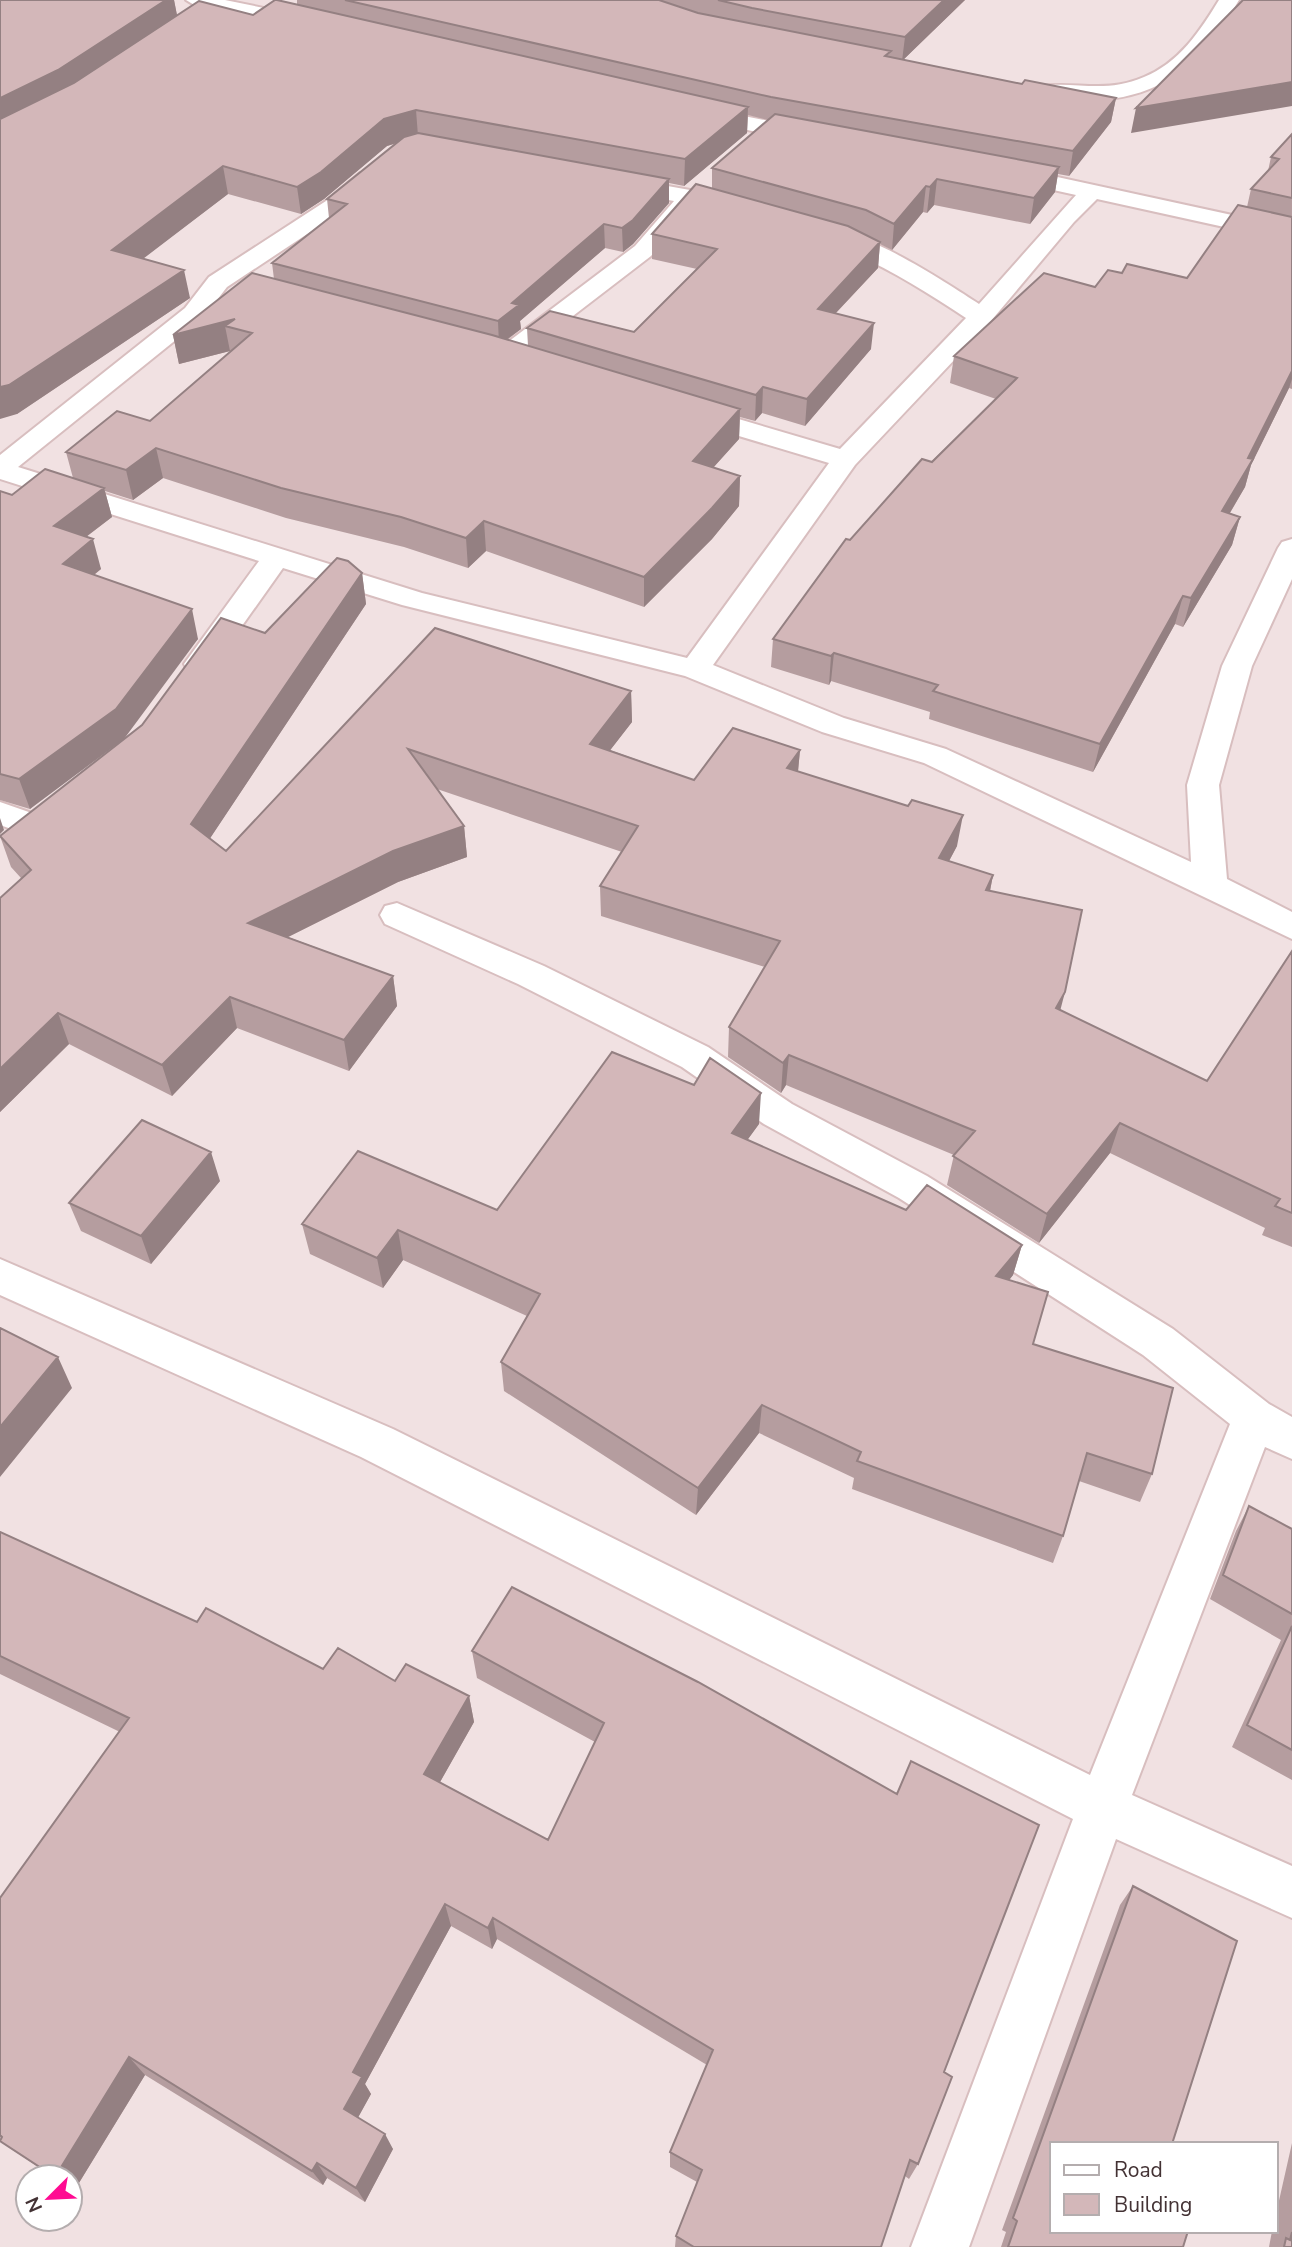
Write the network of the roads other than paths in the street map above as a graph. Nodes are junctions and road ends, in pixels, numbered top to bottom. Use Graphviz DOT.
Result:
graph roads {
  1 [pos="1229,0"];
  2 [pos="209,7"];
  3 [pos="331,27"];
  4 [pos="1024,90"];
  5 [pos="674,107"];
  6 [pos="769,129"];
  7 [pos="834,141"];
  8 [pos="749,146"];
  9 [pos="386,162"];
  10 [pos="992,171"];
  11 [pos="600,180"];
  12 [pos="709,180"];
  13 [pos="1094,190"];
  14 [pos="690,197"];
  15 [pos="754,215"];
  16 [pos="804,229"];
  17 [pos="1292,235"];
  18 [pos="219,282"];
  19 [pos="245,289"];
  20 [pos="981,317"];
  21 [pos="458,344"];
  22 [pos="504,357"];
  23 [pos="530,365"];
  24 [pos="661,404"];
  25 [pos="845,458"];
  26 [pos="0,469"];
  27 [pos="1292,548"];
  28 [pos="276,558"];
  29 [pos="695,669"];
  30 [pos="178,692"];
  31 [pos="0,813"];
  32 [pos="9,848"];
  33 [pos="1210,885"];
  34 [pos="397,915"];
  35 [pos="1292,927"];
  36 [pos="0,1276"];
  37 [pos="1273,1429"];
  38 [pos="1102,1807"];
  39 [pos="1292,1892"];
  40 [pos="940,2247"];
  1 -- 4 [label="street"];
  2 -- 3 [label="street"];
  5 -- 6 [label="street"];
  6 -- 7 [label="street"];
  6 -- 8 [label="street"];
  9 -- 18 [label="street"];
  10 -- 13 [label="street"];
  11 -- 14 [label="street"];
  12 -- 14 [label="street"];
  13 -- 17 [label="street"];
  13 -- 20 [label="street"];
  14 -- 15 [label="street"];
  14 -- 22 [label="street"];
  16 -- 20 [label="street"];
  18 -- 19 [label="street"];
  18 -- 26 [label="street"];
  20 -- 25 [label="street"];
  21 -- 22 [label="street"];
  22 -- 23 [label="street"];
  24 -- 25 [label="street"];
  25 -- 29 [label="street"];
  26 -- 28 [label="street"];
  27 -- 33 [label="street"];
  28 -- 29 [label="street"];
  28 -- 30 [label="street"];
  29 -- 33 [label="street"];
  31 -- 32 [label="street"];
  33 -- 35 [label="street"];
  34 -- 37 [label="street"];
  36 -- 38 [label="street"];
  37 -- 38 [label="street"];
  38 -- 39 [label="street"];
  38 -- 40 [label="street"];
}
